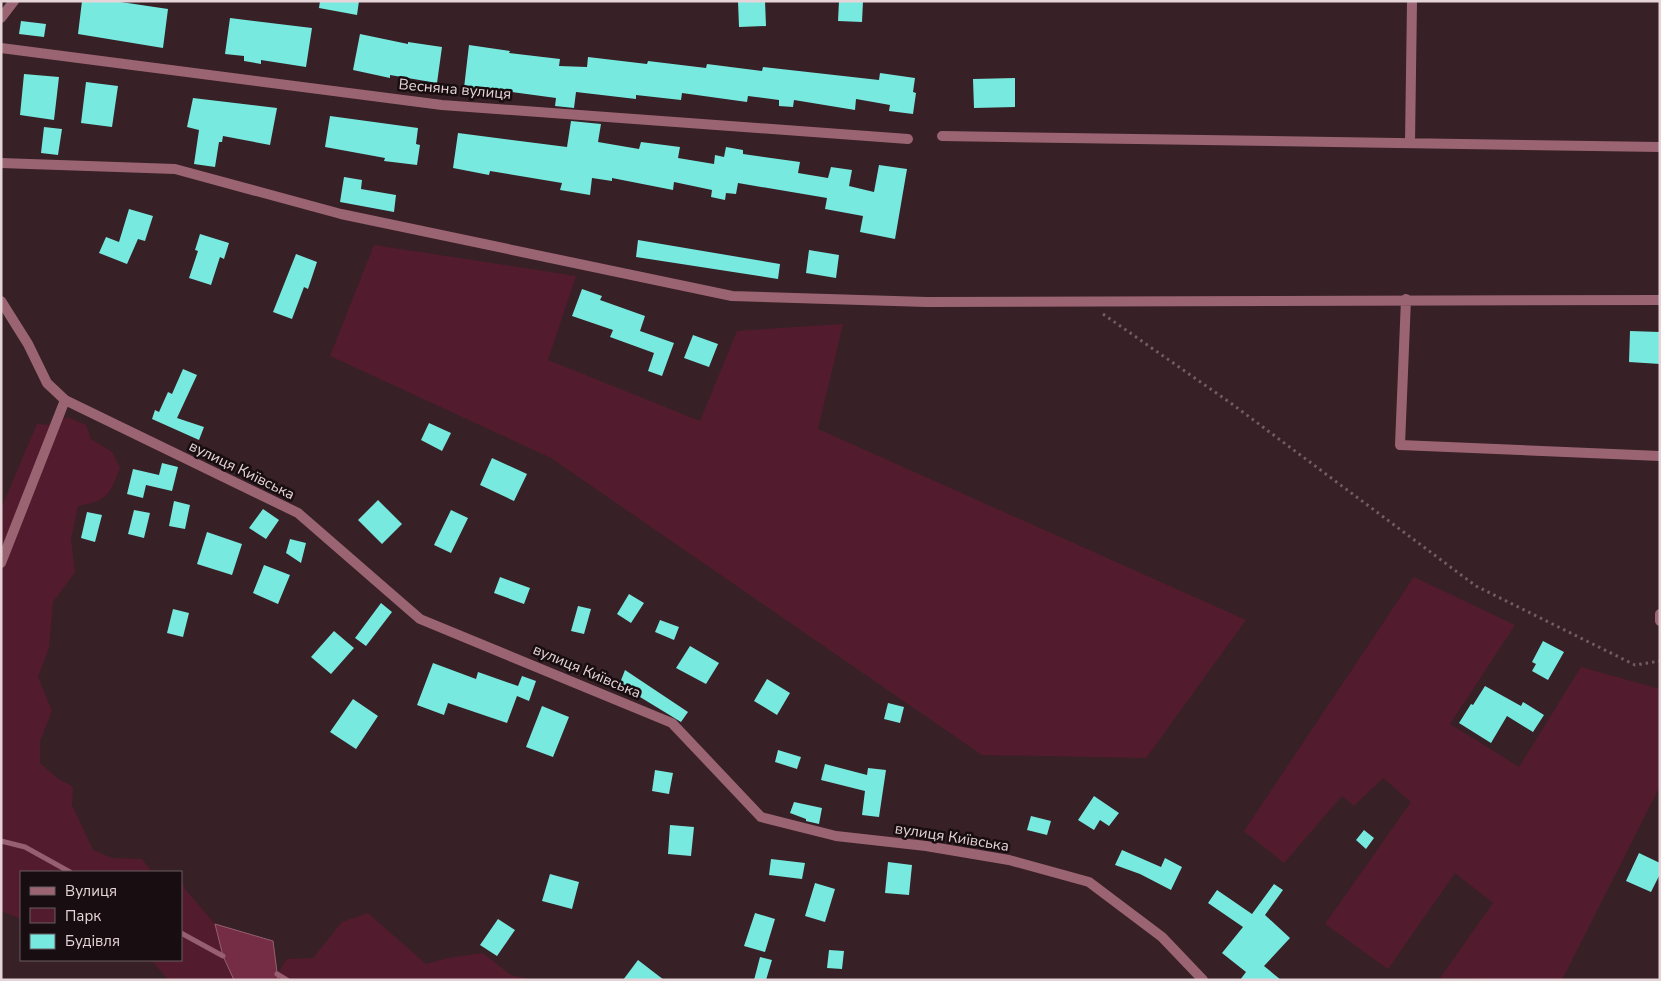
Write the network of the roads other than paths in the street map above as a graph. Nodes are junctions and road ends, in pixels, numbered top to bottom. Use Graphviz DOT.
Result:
graph roads {
  1 [pos="14,1"];
  2 [pos="1412,1"];
  3 [pos="1,18"];
  4 [pos="1,48"];
  5 [pos="942,136"];
  6 [pos="908,139"];
  7 [pos="1410,143"];
  8 [pos="1660,147"];
  9 [pos="1,162"];
  10 [pos="1406,299"];
  11 [pos="1660,300"];
  12 [pos="1,301"];
  13 [pos="66,400"];
  14 [pos="1660,456"];
  15 [pos="1,563"];
  16 [pos="1660,614"];
  17 [pos="1660,621"];
  18 [pos="1203,980"];
  1 -- 3 [label="street"];
  2 -- 7 [label="street"];
  4 -- 6 [label="street, Весняна вулиця"];
  5 -- 7 [label="street"];
  7 -- 8 [label="street"];
  9 -- 10 [label="street"];
  10 -- 11 [label="street"];
  10 -- 14 [label="street"];
  12 -- 13 [label="street, вулиця Київська"];
  13 -- 15 [label="street"];
  13 -- 18 [label="street, вулиця Київська"];
  16 -- 17 [label="street"];
}
